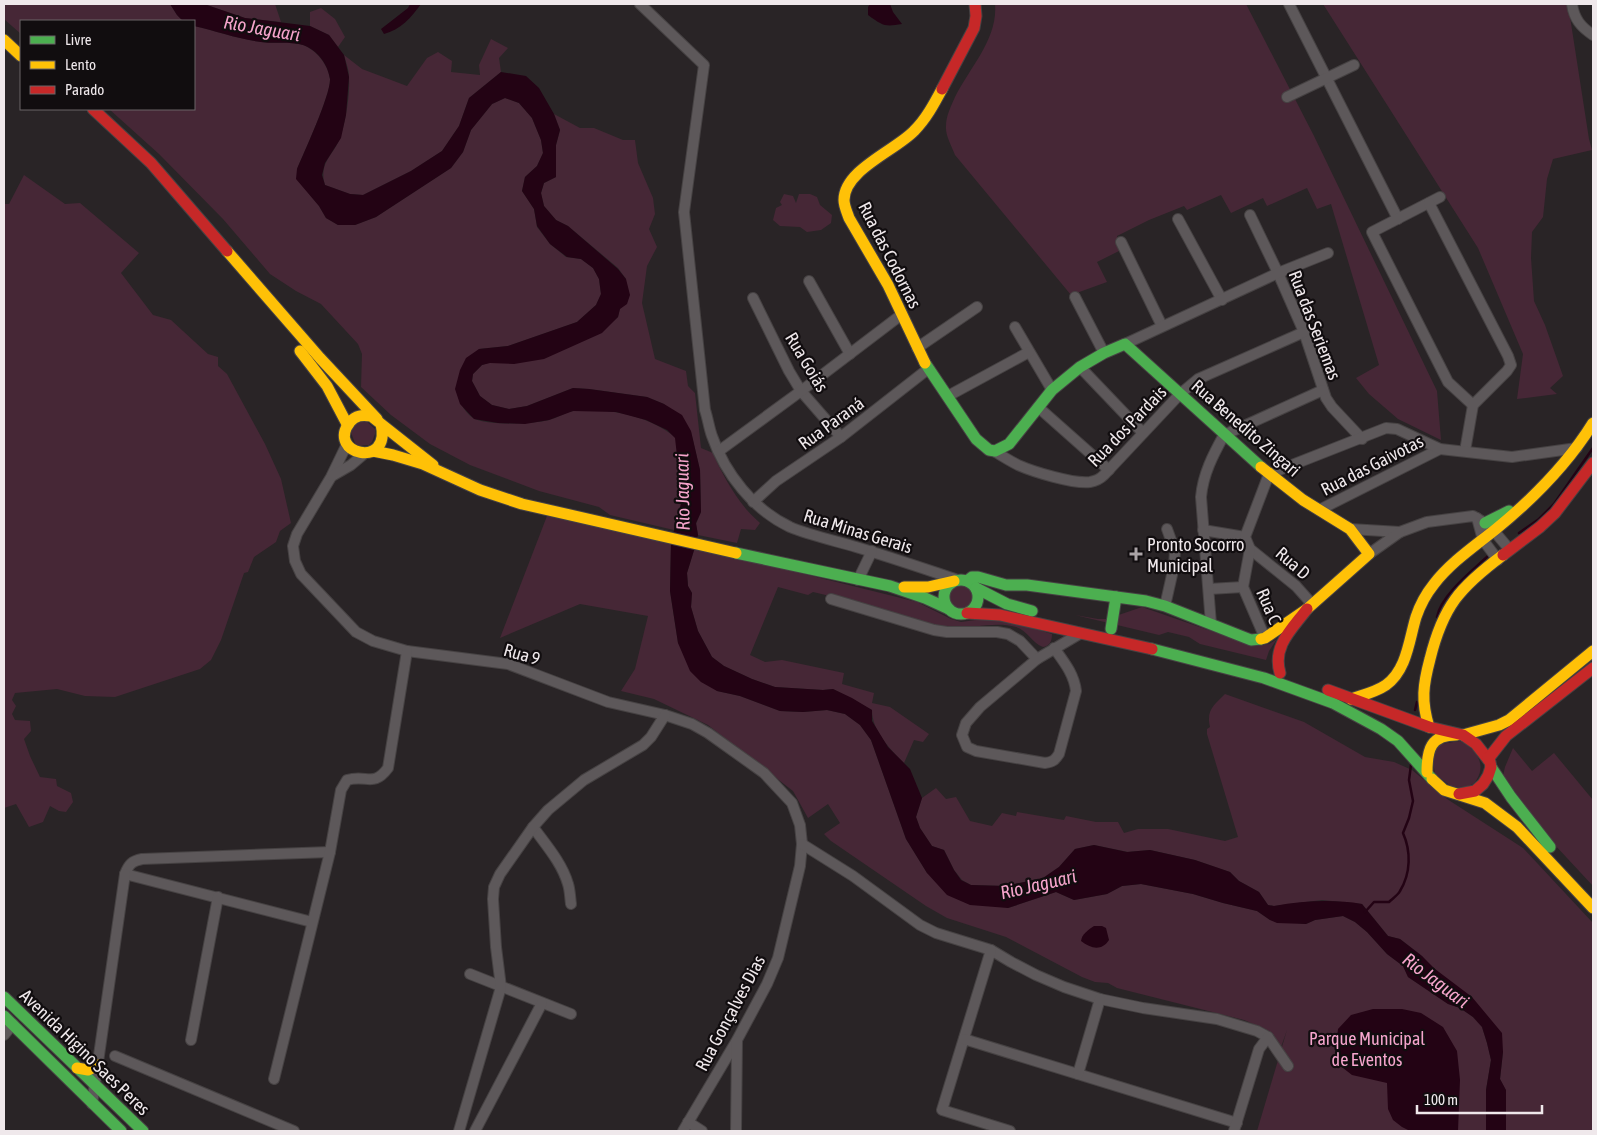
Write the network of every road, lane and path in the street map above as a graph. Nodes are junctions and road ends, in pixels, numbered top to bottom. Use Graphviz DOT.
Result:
graph roads {
  1 [pos="640,4"];
  2 [pos="975,4"];
  3 [pos="1289,4"];
  4 [pos="1572,4"];
  5 [pos="4,31"];
  6 [pos="1593,35"];
  7 [pos="4,40"];
  8 [pos="20,45"];
  9 [pos="20,55"];
  10 [pos="1354,65"];
  11 [pos="1326,78"];
  12 [pos="1287,97"];
  13 [pos="82,110"];
  14 [pos="94,110"];
  15 [pos="1440,197"];
  16 [pos="1429,203"];
  17 [pos="1250,215"];
  18 [pos="1178,219"];
  19 [pos="1398,219"];
  20 [pos="1121,242"];
  21 [pos="1328,253"];
  22 [pos="1278,274"];
  23 [pos="809,281"];
  24 [pos="1075,297"];
  25 [pos="754,298"];
  26 [pos="1222,300"];
  27 [pos="977,307"];
  28 [pos="901,315"];
  29 [pos="1162,326"];
  30 [pos="1015,327"];
  31 [pos="1304,332"];
  32 [pos="1124,344"];
  33 [pos="917,348"];
  34 [pos="1029,352"];
  35 [pos="1104,352"];
  36 [pos="850,354"];
  37 [pos="1080,367"];
  38 [pos="928,369"];
  39 [pos="1052,390"];
  40 [pos="1323,390"];
  41 [pos="801,391"];
  42 [pos="1180,394"];
  43 [pos="948,396"];
  44 [pos="1473,405"];
  45 [pos="1038,407"];
  46 [pos="379,422"];
  47 [pos="1593,423"];
  48 [pos="347,424"];
  49 [pos="1143,433"];
  50 [pos="1224,435"];
  51 [pos="840,438"];
  52 [pos="1362,439"];
  53 [pos="347,444"];
  54 [pos="1577,448"];
  55 [pos="1440,449"];
  56 [pos="719,451"];
  57 [pos="994,451"];
  58 [pos="1465,451"];
  59 [pos="368,452"];
  60 [pos="1593,463"];
  61 [pos="1109,470"];
  62 [pos="440,471"];
  63 [pos="1269,474"];
  64 [pos="331,477"];
  65 [pos="753,502"];
  66 [pos="1319,510"];
  67 [pos="1485,524"];
  68 [pos="1167,529"];
  69 [pos="1350,529"];
  70 [pos="1203,530"];
  71 [pos="1400,532"];
  72 [pos="1245,537"];
  73 [pos="1483,540"];
  74 [pos="1250,549"];
  75 [pos="1510,550"];
  76 [pos="872,551"];
  77 [pos="1369,554"];
  78 [pos="1498,560"];
  79 [pos="858,580"];
  80 [pos="964,583"];
  81 [pos="890,586"];
  82 [pos="1243,587"];
  83 [pos="1209,589"];
  84 [pos="1099,596"];
  85 [pos="1116,598"];
  86 [pos="831,599"];
  87 [pos="1166,606"];
  88 [pos="1310,606"];
  89 [pos="949,609"];
  90 [pos="967,613"];
  91 [pos="1211,624"];
  92 [pos="1112,626"];
  93 [pos="1081,633"];
  94 [pos="1265,638"];
  95 [pos="1167,641"];
  96 [pos="1054,648"];
  97 [pos="407,651"];
  98 [pos="1593,651"];
  99 [pos="1037,659"];
  100 [pos="1238,659"];
  101 [pos="1593,668"];
  102 [pos="1280,673"];
  103 [pos="1540,694"];
  104 [pos="1351,699"];
  105 [pos="1548,703"];
  106 [pos="665,715"];
  107 [pos="1429,727"];
  108 [pos="1463,735"];
  109 [pos="1489,763"];
  110 [pos="1427,772"];
  111 [pos="1456,794"];
  112 [pos="533,827"];
  113 [pos="802,844"];
  114 [pos="330,852"];
  115 [pos="125,874"];
  116 [pos="1593,894"];
  117 [pos="218,897"];
  118 [pos="572,904"];
  119 [pos="1593,908"];
  120 [pos="312,922"];
  121 [pos="991,950"];
  122 [pos="470,974"];
  123 [pos="501,987"];
  124 [pos="4,997"];
  125 [pos="1100,999"];
  126 [pos="542,1003"];
  127 [pos="571,1014"];
  128 [pos="4,1016"];
  129 [pos="13,1024"];
  130 [pos="4,1035"];
  131 [pos="1268,1037"];
  132 [pos="964,1039"];
  133 [pos="191,1040"];
  134 [pos="737,1040"];
  135 [pos="115,1056"];
  136 [pos="98,1065"];
  137 [pos="1288,1066"];
  138 [pos="77,1068"];
  139 [pos="1078,1074"];
  140 [pos="274,1079"];
  141 [pos="95,1086"];
  142 [pos="92,1104"];
  143 [pos="686,1127"];
  144 [pos="1235,1127"];
  145 [pos="121,1131"];
  146 [pos="142,1131"];
  147 [pos="294,1131"];
  148 [pos="458,1131"];
  149 [pos="475,1131"];
  150 [pos="702,1131"];
  151 [pos="736,1131"];
  152 [pos="1010,1131"];
  1 -- 56 [label="street, Rua Minas Gerais"];
  2 -- 28 [label="main road, Rua das Codornas"];
  3 -- 11 [label="street"];
  4 -- 6 [label="street"];
  5 -- 8 [label="main road"];
  7 -- 9 [label="main road"];
  10 -- 11 [label="street"];
  11 -- 12 [label="street"];
  11 -- 19 [label="street"];
  13 -- 48 [label="main road"];
  14 -- 46 [label="main road"];
  15 -- 16 [label="street"];
  16 -- 19 [label="street"];
  16 -- 44 [label="street"];
  17 -- 22 [label="street, Rua das Seriemas"];
  18 -- 26 [label="street"];
  19 -- 44 [label="street"];
  20 -- 29 [label="street"];
  21 -- 22 [label="street"];
  22 -- 26 [label="street"];
  22 -- 31 [label="street, Rua das Seriemas"];
  23 -- 36 [label="street"];
  24 -- 35 [label="street"];
  25 -- 41 [label="street, Rua Goiás"];
  26 -- 29 [label="street"];
  27 -- 33 [label="street"];
  28 -- 33 [label="main road, Rua das Codornas"];
  28 -- 36 [label="street"];
  29 -- 32 [label="street"];
  30 -- 34 [label="street"];
  31 -- 40 [label="street, Rua das Seriemas"];
  31 -- 42 [label="street, Rua dos Pardais"];
  32 -- 35 [label="main road"];
  32 -- 42 [label="main road, Rua Benedito Zingari"];
  33 -- 38 [label="main road, Rua das Codornas"];
  34 -- 39 [label="street"];
  34 -- 43 [label="street"];
  35 -- 37 [label="main road"];
  36 -- 41 [label="street"];
  37 -- 39 [label="main road"];
  37 -- 49 [label="street"];
  38 -- 43 [label="main road, Rua das Codornas"];
  38 -- 51 [label="street, Rua Paraná"];
  39 -- 45 [label="main road"];
  40 -- 50 [label="street"];
  40 -- 52 [label="street, Rua das Seriemas"];
  41 -- 51 [label="street, Rua Goiás"];
  41 -- 56 [label="street"];
  42 -- 49 [label="street, Rua dos Pardais"];
  42 -- 50 [label="main road, Rua Benedito Zingari"];
  43 -- 57 [label="main road, Rua das Codornas"];
  44 -- 58 [label="street"];
  45 -- 57 [label="main road"];
  45 -- 61 [label="street"];
  46 -- 48 [label="main road"];
  46 -- 59 [label="main road"];
  46 -- 62 [label="main road"];
  47 -- 54 [label="main road"];
  48 -- 53 [label="main road"];
  49 -- 61 [label="street, Rua dos Pardais"];
  50 -- 63 [label="main road, Rua Benedito Zingari"];
  50 -- 70 [label="street"];
  51 -- 65 [label="street, Rua Paraná"];
  52 -- 55 [label="street"];
  52 -- 63 [label="street"];
  53 -- 59 [label="main road"];
  53 -- 64 [label="street, Rua 9"];
  54 -- 58 [label="street"];
  54 -- 67 [label="main road"];
  55 -- 58 [label="street"];
  55 -- 66 [label="street, Rua das Gaivotas"];
  56 -- 65 [label="street, Rua Minas Gerais"];
  57 -- 61 [label="street, Rua dos Pardais"];
  59 -- 62 [label="main road"];
  59 -- 64 [label="street, Rua 9"];
  60 -- 75 [label="main road"];
  62 -- 79 [label="main road"];
  63 -- 66 [label="main road, Rua Benedito Zingari"];
  63 -- 72 [label="street"];
  64 -- 97 [label="street, Rua 9"];
  65 -- 76 [label="street, Rua Minas Gerais"];
  66 -- 69 [label="main road, Rua Benedito Zingari"];
  67 -- 71 [label="street"];
  67 -- 73 [label="main road"];
  67 -- 73 [label="street"];
  67 -- 75 [label="street"];
  68 -- 87 [label="street"];
  69 -- 71 [label="street"];
  69 -- 77 [label="main road"];
  70 -- 72 [label="street"];
  70 -- 83 [label="street"];
  71 -- 77 [label="street"];
  72 -- 74 [label="street"];
  73 -- 78 [label="street"];
  73 -- 104 [label="main road"];
  74 -- 82 [label="street, Rua C"];
  74 -- 88 [label="street, Rua D"];
  75 -- 78 [label="main road"];
  76 -- 79 [label="street"];
  76 -- 80 [label="street, Rua Minas Gerais"];
  77 -- 88 [label="main road"];
  78 -- 107 [label="main road"];
  79 -- 81 [label="main road"];
  80 -- 81 [label="main road"];
  80 -- 84 [label="main road"];
  80 -- 89 [label="main road"];
  80 -- 90 [label="main road"];
  80 -- 92 [label="main road"];
  81 -- 89 [label="main road"];
  82 -- 83 [label="street"];
  82 -- 94 [label="street, Rua C"];
  83 -- 91 [label="street"];
  84 -- 85 [label="main road"];
  84 -- 92 [label="main road"];
  85 -- 87 [label="main road"];
  85 -- 92 [label="main road"];
  86 -- 99 [label="street"];
  87 -- 91 [label="main road"];
  88 -- 94 [label="main road"];
  88 -- 102 [label="main road"];
  89 -- 90 [label="main road"];
  90 -- 93 [label="main road"];
  91 -- 94 [label="main road"];
  92 -- 95 [label="main road"];
  93 -- 96 [label="street"];
  93 -- 110 [label="main road"];
  96 -- 99 [label="street"];
  96 -- 99 [label="street"];
  97 -- 106 [label="street, Rua 9"];
  97 -- 114 [label="street"];
  98 -- 103 [label="main road"];
  100 -- 102 [label="main road"];
  101 -- 105 [label="main road"];
  102 -- 104 [label="main road"];
  103 -- 105 [label="main road"];
  103 -- 108 [label="main road"];
  104 -- 107 [label="main road"];
  105 -- 109 [label="main road"];
  106 -- 112 [label="street"];
  106 -- 113 [label="street, Rua 9"];
  107 -- 108 [label="main road"];
  108 -- 109 [label="main road"];
  108 -- 110 [label="main road"];
  109 -- 111 [label="main road"];
  109 -- 116 [label="main road"];
  110 -- 111 [label="main road"];
  111 -- 119 [label="main road"];
  112 -- 118 [label="street"];
  112 -- 123 [label="street"];
  113 -- 121 [label="street"];
  113 -- 134 [label="street, Rua Gonçalves Dias"];
  114 -- 115 [label="street"];
  114 -- 120 [label="street"];
  115 -- 117 [label="street"];
  115 -- 136 [label="street"];
  117 -- 120 [label="street"];
  117 -- 133 [label="street"];
  120 -- 140 [label="street"];
  121 -- 125 [label="street"];
  121 -- 132 [label="street"];
  122 -- 123 [label="street"];
  123 -- 126 [label="street"];
  123 -- 148 [label="street"];
  124 -- 138 [label="main road, Avenida Higino Saes Peres"];
  125 -- 131 [label="street"];
  125 -- 139 [label="street"];
  126 -- 127 [label="street"];
  126 -- 149 [label="street"];
  128 -- 129 [label="main road, Avenida Higino Saes Peres"];
  129 -- 130 [label="street"];
  129 -- 142 [label="main road, Avenida Higino Saes Peres"];
  131 -- 137 [label="street"];
  131 -- 144 [label="street"];
  132 -- 139 [label="street"];
  132 -- 152 [label="street"];
  134 -- 143 [label="street, Rua Gonçalves Dias"];
  134 -- 151 [label="street"];
  135 -- 147 [label="street"];
  136 -- 138 [label="main road"];
  136 -- 141 [label="street"];
  138 -- 141 [label="main road, Avenida Higino Saes Peres"];
  139 -- 144 [label="street"];
  141 -- 142 [label="street"];
  141 -- 146 [label="main road, Avenida Higino Saes Peres"];
  142 -- 145 [label="main road, Avenida Higino Saes Peres"];
  143 -- 150 [label="street"];
}
